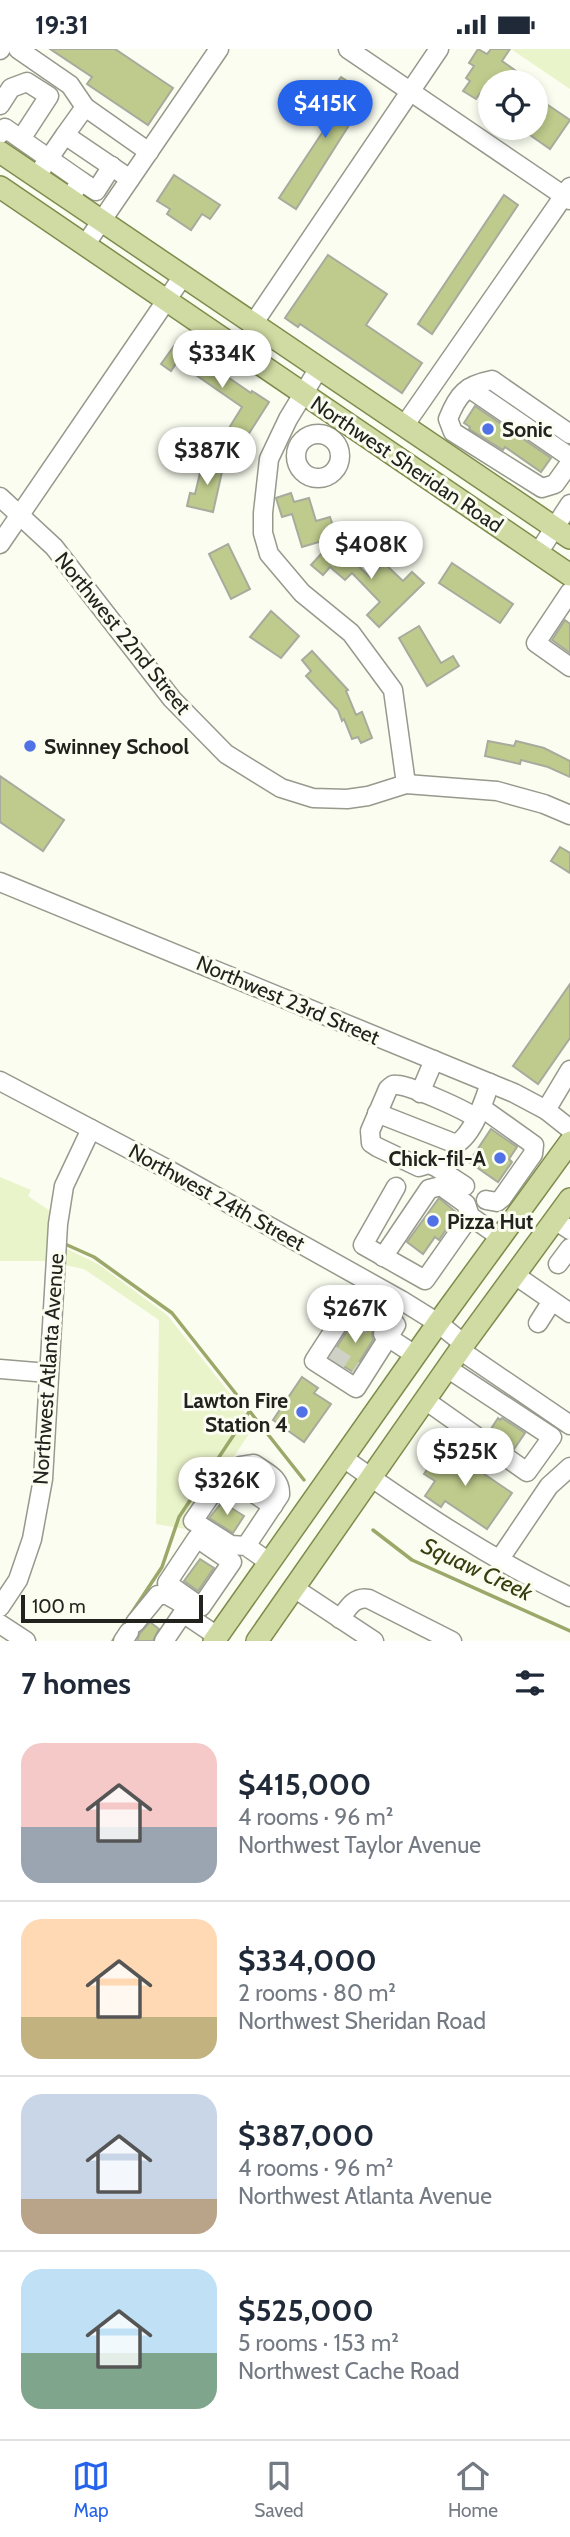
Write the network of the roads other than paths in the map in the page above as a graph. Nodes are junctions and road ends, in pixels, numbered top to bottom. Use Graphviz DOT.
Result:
graph roads {
  1 [pos="18,49"];
  2 [pos="219,49"];
  3 [pos="348,49"];
  4 [pos="439,49"];
  5 [pos="5,85"];
  6 [pos="410,92"];
  7 [pos="0,106"];
  8 [pos="85,107"];
  9 [pos="2,129"];
  10 [pos="65,135"];
  11 [pos="21,139"];
  12 [pos="0,152"];
  13 [pos="149,152"];
  14 [pos="49,158"];
  15 [pos="112,166"];
  16 [pos="36,177"];
  17 [pos="130,179"];
  18 [pos="0,187"];
  19 [pos="75,190"];
  20 [pos="568,194"];
  21 [pos="102,221"];
  22 [pos="85,245"];
  23 [pos="183,276"];
  24 [pos="167,300"];
  25 [pos="253,324"];
  26 [pos="319,368"];
  27 [pos="434,382"];
  28 [pos="463,393"];
  29 [pos="304,394"];
  30 [pos="404,426"];
  31 [pos="570,434"];
  32 [pos="570,457"];
  33 [pos="269,459"];
  34 [pos="570,463"];
  35 [pos="298,466"];
  36 [pos="0,497"];
  37 [pos="570,505"];
  38 [pos="19,515"];
  39 [pos="562,533"];
  40 [pos="0,544"];
  41 [pos="538,553"];
  42 [pos="570,575"];
  43 [pos="570,592"];
  44 [pos="565,611"];
  45 [pos="570,667"];
  46 [pos="406,784"];
  47 [pos="570,815"];
  48 [pos="0,882"];
  49 [pos="434,1060"];
  50 [pos="570,1070"];
  51 [pos="0,1081"];
  52 [pos="490,1083"];
  53 [pos="420,1093"];
  54 [pos="546,1110"];
  55 [pos="377,1113"];
  56 [pos="479,1113"];
  57 [pos="91,1129"];
  58 [pos="570,1129"];
  59 [pos="570,1142"];
  60 [pos="465,1186"];
  61 [pos="396,1187"];
  62 [pos="570,1199"];
  63 [pos="486,1200"];
  64 [pos="470,1216"];
  65 [pos="562,1225"];
  66 [pos="500,1237"];
  67 [pos="570,1248"];
  68 [pos="385,1258"];
  69 [pos="558,1264"];
  70 [pos="515,1275"];
  71 [pos="373,1284"];
  72 [pos="401,1300"];
  73 [pos="552,1301"];
  74 [pos="354,1308"];
  75 [pos="570,1313"];
  76 [pos="438,1323"];
  77 [pos="538,1323"];
  78 [pos="388,1330"];
  79 [pos="462,1347"];
  80 [pos="415,1355"];
  81 [pos="447,1368"];
  82 [pos="0,1369"];
  83 [pos="48,1373"];
  84 [pos="360,1374"];
  85 [pos="387,1393"];
  86 [pos="425,1400"];
  87 [pos="570,1425"];
  88 [pos="529,1427"];
  89 [pos="483,1440"];
  90 [pos="342,1457"];
  91 [pos="570,1468"];
  92 [pos="527,1472"];
  93 [pos="371,1478"];
  94 [pos="240,1484"];
  95 [pos="549,1486"];
  96 [pos="273,1506"];
  97 [pos="246,1546"];
  98 [pos="499,1560"];
  99 [pos="269,1562"];
  100 [pos="222,1575"];
  101 [pos="294,1588"];
  102 [pos="248,1592"];
  103 [pos="570,1597"];
  104 [pos="0,1607"];
  105 [pos="183,1613"];
  106 [pos="340,1619"];
  107 [pos="0,1624"];
  108 [pos="129,1632"];
  109 [pos="215,1638"];
  110 [pos="448,1640"];
  111 [pos="26,1641"];
  112 [pos="164,1641"];
  113 [pos="257,1641"];
  114 [pos="374,1641"];
  1 -- 8 [label="street"];
  2 -- 13 [label="street"];
  3 -- 6 [label="street"];
  4 -- 6 [label="street"];
  5 -- 7 [label="street"];
  5 -- 11 [label="street"];
  6 -- 20 [label="street"];
  6 -- 25 [label="street"];
  8 -- 10 [label="street"];
  8 -- 13 [label="street"];
  9 -- 11 [label="street"];
  10 -- 14 [label="street"];
  10 -- 15 [label="street"];
  11 -- 14 [label="street"];
  12 -- 16 [label="main road, Northwest Sheridan Road"];
  13 -- 17 [label="street"];
  14 -- 16 [label="street"];
  14 -- 19 [label="street"];
  15 -- 17 [label="street"];
  15 -- 19 [label="street"];
  16 -- 19 [label="main road, Northwest Sheridan Road"];
  17 -- 21 [label="street"];
  18 -- 22 [label="main road, Northwest Sheridan Road"];
  19 -- 21 [label="main road, Northwest Sheridan Road"];
  20 -- 27 [label="street"];
  21 -- 22 [label="street"];
  21 -- 23 [label="main road, Northwest Sheridan Road"];
  22 -- 24 [label="main road, Northwest Sheridan Road"];
  23 -- 24 [label="street"];
  23 -- 25 [label="main road, Northwest Sheridan Road"];
  24 -- 29 [label="main road, Northwest Sheridan Road"];
  24 -- 38 [label="street"];
  25 -- 26 [label="main road, Northwest Sheridan Road"];
  26 -- 29 [label="street"];
  26 -- 30 [label="main road, Northwest Sheridan Road"];
  27 -- 28 [label="street"];
  27 -- 30 [label="street"];
  28 -- 31 [label="street"];
  28 -- 32 [label="street"];
  28 -- 34 [label="street"];
  29 -- 33 [label="street"];
  29 -- 41 [label="main road, Northwest Sheridan Road"];
  30 -- 39 [label="main road, Northwest Sheridan Road"];
  33 -- 35 [label="street"];
  33 -- 46 [label="street"];
  36 -- 38 [label="street, Northwest 22nd Street"];
  37 -- 39 [label="street"];
  38 -- 40 [label="street"];
  38 -- 46 [label="street, Northwest 22nd Street"];
  39 -- 41 [label="street"];
  41 -- 42 [label="main road, Northwest Sheridan Road"];
  43 -- 44 [label="street"];
  44 -- 45 [label="street"];
  46 -- 47 [label="street, Northwest 22nd Street"];
  48 -- 49 [label="street, Northwest 23rd Street"];
  49 -- 52 [label="street, Northwest 23rd Street"];
  49 -- 53 [label="street"];
  50 -- 54 [label="street"];
  51 -- 57 [label="street, Northwest 24th Street"];
  52 -- 54 [label="street, Northwest 23rd Street"];
  52 -- 56 [label="street"];
  53 -- 55 [label="street"];
  53 -- 56 [label="street"];
  54 -- 58 [label="street, Northwest 23rd Street"];
  55 -- 56 [label="street"];
  55 -- 60 [label="street"];
  56 -- 63 [label="street"];
  57 -- 71 [label="street, Northwest 24th Street"];
  57 -- 83 [label="street, Northwest Atlanta Avenue"];
  59 -- 66 [label="main road"];
  61 -- 68 [label="street"];
  62 -- 65 [label="main road"];
  64 -- 66 [label="street"];
  64 -- 68 [label="street"];
  64 -- 68 [label="street"];
  65 -- 70 [label="main road"];
  66 -- 76 [label="main road"];
  67 -- 69 [label="street"];
  68 -- 71 [label="street"];
  70 -- 73 [label="street"];
  70 -- 79 [label="main road"];
  71 -- 72 [label="street, Northwest 24th Street"];
  71 -- 74 [label="street"];
  72 -- 76 [label="street, Northwest 24th Street"];
  72 -- 78 [label="street"];
  73 -- 75 [label="street"];
  73 -- 77 [label="street"];
  74 -- 78 [label="street"];
  74 -- 84 [label="street"];
  76 -- 79 [label="street, Northwest 24th Street"];
  76 -- 80 [label="main road"];
  78 -- 80 [label="street"];
  78 -- 84 [label="street"];
  79 -- 81 [label="main road"];
  79 -- 87 [label="street, Northwest 24th Street"];
  80 -- 85 [label="main road"];
  81 -- 86 [label="main road"];
  81 -- 92 [label="street"];
  82 -- 83 [label="street"];
  83 -- 104 [label="street, Northwest Atlanta Avenue"];
  84 -- 85 [label="street"];
  85 -- 90 [label="main road"];
  86 -- 89 [label="street"];
  86 -- 93 [label="main road"];
  88 -- 89 [label="street"];
  89 -- 92 [label="street"];
  90 -- 93 [label="street"];
  90 -- 99 [label="main road"];
  91 -- 95 [label="street"];
  92 -- 95 [label="street"];
  93 -- 98 [label="street"];
  93 -- 101 [label="main road"];
  94 -- 96 [label="street"];
  95 -- 98 [label="street"];
  96 -- 97 [label="street"];
  96 -- 97 [label="street"];
  97 -- 99 [label="street"];
  98 -- 103 [label="street"];
  99 -- 102 [label="main road"];
  100 -- 102 [label="street"];
  101 -- 106 [label="street"];
  101 -- 113 [label="main road"];
  102 -- 109 [label="main road"];
  105 -- 108 [label="street"];
  105 -- 109 [label="street"];
  105 -- 112 [label="street"];
  106 -- 110 [label="street"];
  106 -- 114 [label="street"];
  107 -- 111 [label="street"];
}
